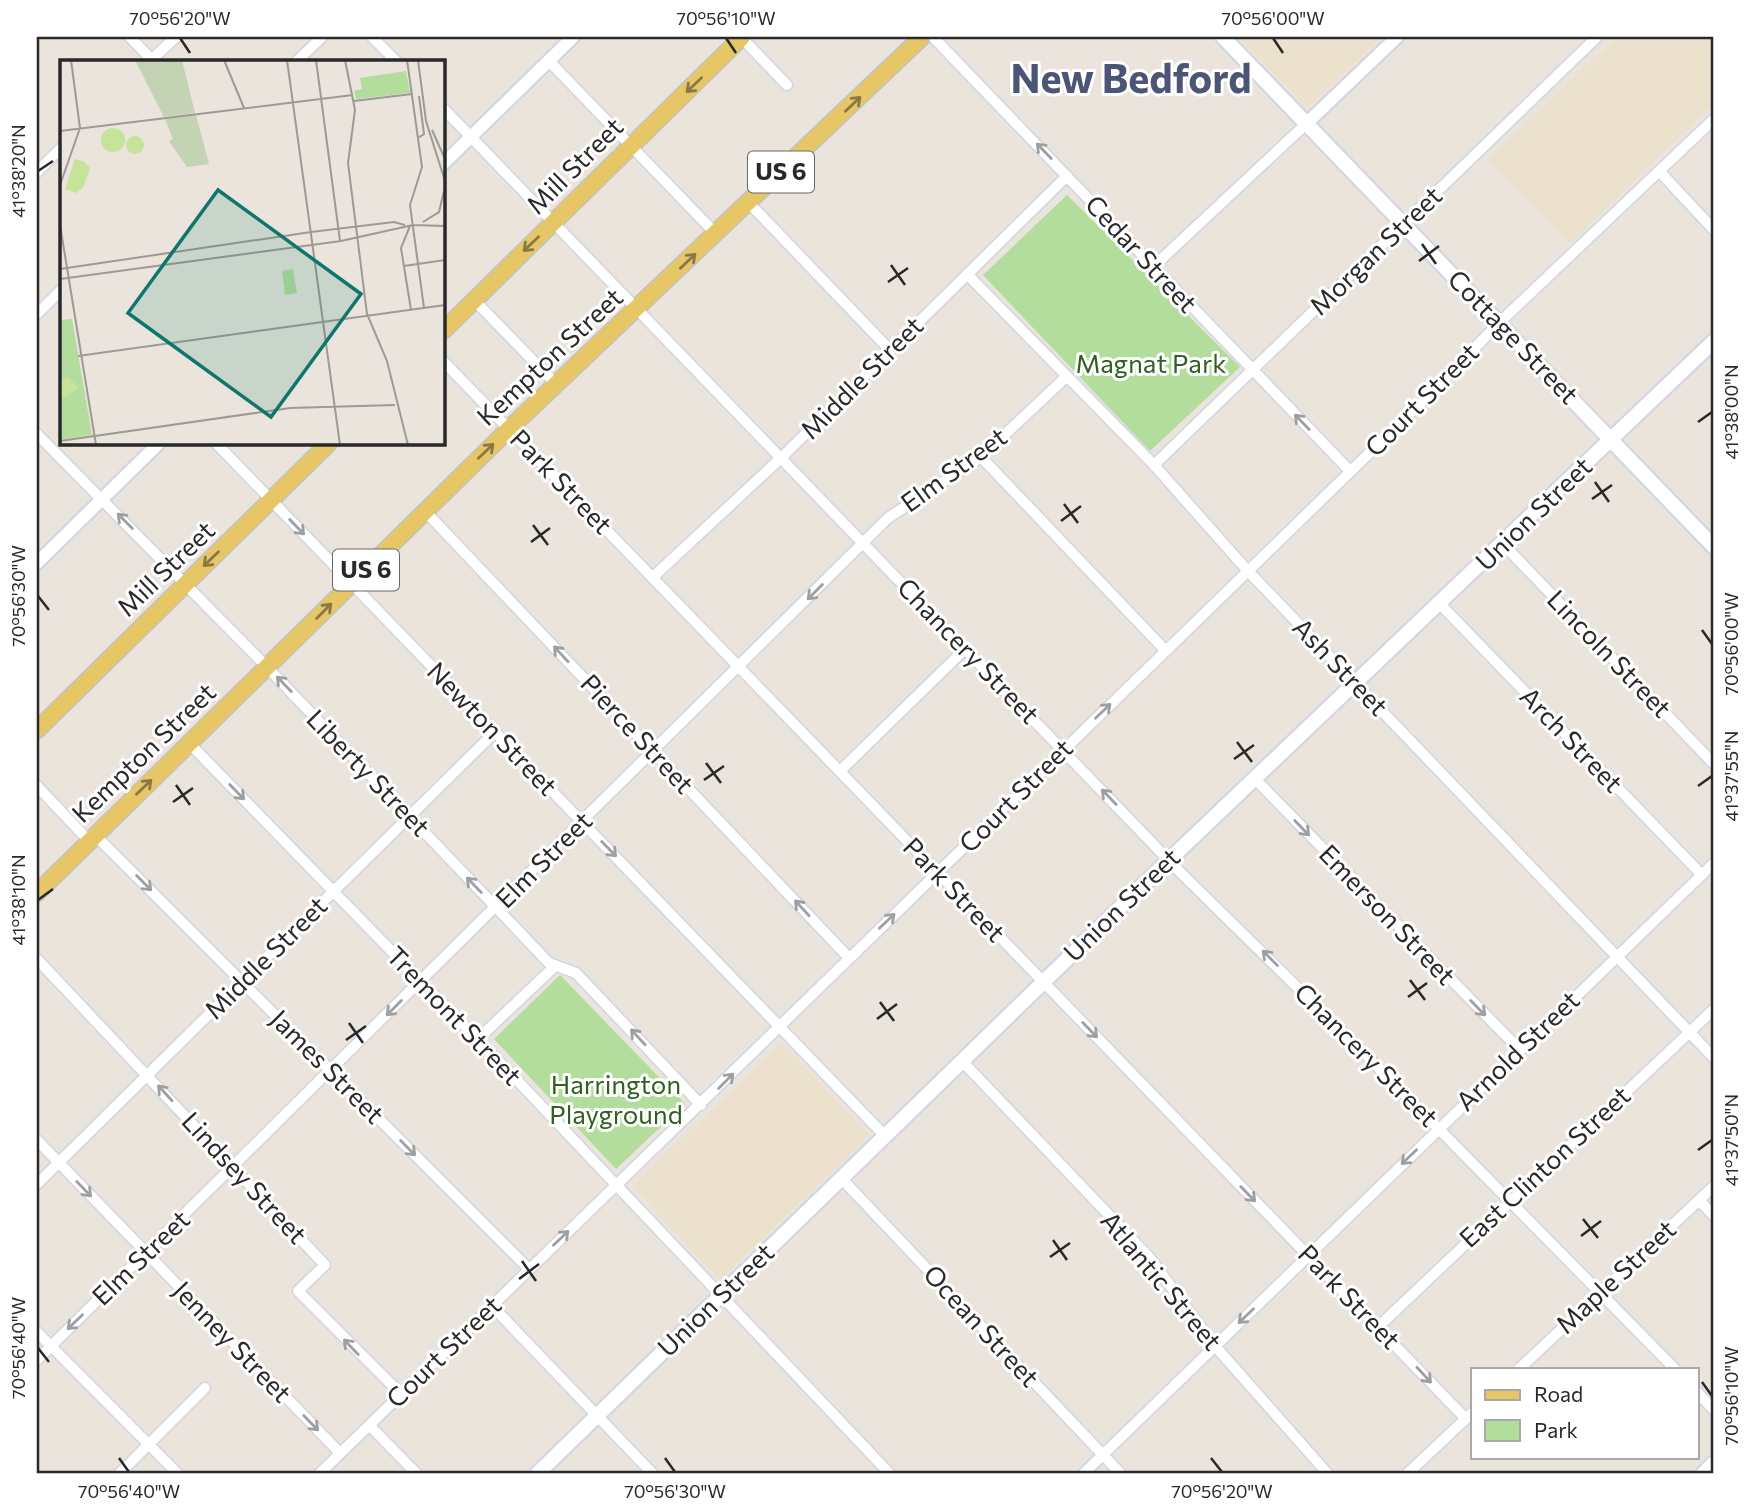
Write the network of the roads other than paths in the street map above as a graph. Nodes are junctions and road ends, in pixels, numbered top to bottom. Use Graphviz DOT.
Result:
graph roads {
  1 [pos="130,37"];
  2 [pos="176,37"];
  3 [pos="322,37"];
  4 [pos="372,37"];
  5 [pos="573,37"];
  6 [pos="742,37"];
  7 [pos="922,37"];
  8 [pos="933,37"];
  9 [pos="1223,37"];
  10 [pos="1398,37"];
  11 [pos="1597,37"];
  12 [pos="151,60"];
  13 [pos="153,60"];
  14 [pos="298,60"];
  15 [pos="395,60"];
  16 [pos="549,61"];
  17 [pos="787,85"];
  18 [pos="444,109"];
  19 [pos="1714,119"];
  20 [pos="1307,123"];
  21 [pos="471,136"];
  22 [pos="631,146"];
  23 [pos="60,149"];
  24 [pos="444,163"];
  25 [pos="37,172"];
  26 [pos="1660,172"];
  27 [pos="1067,176"];
  28 [pos="749,202"];
  29 [pos="554,221"];
  30 [pos="1404,223"];
  31 [pos="1714,230"];
  32 [pos="716,234"];
  33 [pos="1153,267"];
  34 [pos="968,274"];
  35 [pos="60,291"];
  36 [pos="474,300"];
  37 [pos="638,306"];
  38 [pos="37,314"];
  39 [pos="1500,322"];
  40 [pos="444,330"];
  41 [pos="1714,341"];
  42 [pos="890,350"];
  43 [pos="444,362"];
  44 [pos="1252,371"];
  45 [pos="1066,377"];
  46 [pos="556,384"];
  47 [pos="510,428"];
  48 [pos="37,434"];
  49 [pos="1611,440"];
  50 [pos="158,444"];
  51 [pos="217,444"];
  52 [pos="328,444"];
  53 [pos="782,457"];
  54 [pos="981,457"];
  55 [pos="1154,465"];
  56 [pos="1350,471"];
  57 [pos="103,498"];
  58 [pos="271,500"];
  59 [pos="425,511"];
  60 [pos="863,543"];
  61 [pos="1503,544"];
  62 [pos="1714,547"];
  63 [pos="37,563"];
  64 [pos="1247,570"];
  65 [pos="653,577"];
  66 [pos="186,583"];
  67 [pos="351,584"];
  68 [pos="1440,604"];
  69 [pos="965,649"];
  70 [pos="1164,650"];
  71 [pos="267,667"];
  72 [pos="740,667"];
  73 [pos="1356,683"];
  74 [pos="37,730"];
  75 [pos="495,732"];
  76 [pos="189,743"];
  77 [pos="1064,749"];
  78 [pos="654,752"];
  79 [pos="1714,764"];
  80 [pos="840,771"];
  81 [pos="1255,779"];
  82 [pos="37,786"];
  83 [pos="409,816"];
  84 [pos="582,822"];
  85 [pos="92,838"];
  86 [pos="1169,860"];
  87 [pos="1714,863"];
  88 [pos="938,873"];
  89 [pos="1702,876"];
  90 [pos="333,891"];
  91 [pos="37,893"];
  92 [pos="496,908"];
  93 [pos="1616,956"];
  94 [pos="849,958"];
  95 [pos="37,959"];
  96 [pos="554,967"];
  97 [pos="242,981"];
  98 [pos="421,981"];
  99 [pos="1042,981"];
  100 [pos="1714,1009"];
  101 [pos="781,1026"];
  102 [pos="1689,1031"];
  103 [pos="478,1039"];
  104 [pos="1520,1050"];
  105 [pos="1714,1058"];
  106 [pos="962,1061"];
  107 [pos="330,1070"];
  108 [pos="148,1074"];
  109 [pos="701,1105"];
  110 [pos="1439,1128"];
  111 [pos="885,1136"];
  112 [pos="37,1140"];
  113 [pos="58,1162"];
  114 [pos="233,1168"];
  115 [pos="841,1178"];
  116 [pos="37,1184"];
  117 [pos="1714,1185"];
  118 [pos="615,1186"];
  119 [pos="1509,1200"];
  120 [pos="1699,1200"];
  121 [pos="1714,1216"];
  122 [pos="147,1253"];
  123 [pos="1308,1255"];
  124 [pos="529,1269"];
  125 [pos="1600,1292"];
  126 [pos="720,1295"];
  127 [pos="492,1306"];
  128 [pos="1378,1327"];
  129 [pos="37,1332"];
  130 [pos="51,1346"];
  131 [pos="1215,1346"];
  132 [pos="37,1360"];
  133 [pos="1520,1368"];
  134 [pos="1674,1368"];
  135 [pos="205,1388"];
  136 [pos="1698,1393"];
  137 [pos="401,1394"];
  138 [pos="1714,1410"];
  139 [pos="597,1416"];
  140 [pos="1469,1416"];
  141 [pos="370,1426"];
  142 [pos="148,1445"];
  143 [pos="340,1453"];
  144 [pos="1103,1455"];
  145 [pos="1714,1463"];
  146 [pos="119,1474"];
  147 [pos="178,1474"];
  148 [pos="319,1474"];
  149 [pos="417,1474"];
  150 [pos="537,1474"];
  151 [pos="653,1474"];
  152 [pos="890,1474"];
  153 [pos="1083,1474"];
  154 [pos="1121,1474"];
  155 [pos="1328,1474"];
  156 [pos="1407,1474"];
  157 [pos="1703,1474"];
  1 -- 12 [label="street"];
  2 -- 13 [label="street"];
  3 -- 14 [label="street"];
  4 -- 15 [label="street"];
  5 -- 16 [label="street"];
  6 -- 17 [label="street"];
  6 -- 22 [label="main road, Mill Street, one-way"];
  28 -- 7 [label="main road, Kempton Street / US 6, one-way"];
  27 -- 8 [label="street, Cedar Street, one-way"];
  9 -- 20 [label="main road, Cottage Street"];
  10 -- 20 [label="street"];
  11 -- 30 [label="street, Morgan Street"];
  16 -- 21 [label="street"];
  16 -- 22 [label="street"];
  18 -- 21 [label="street, Chancery Street"];
  19 -- 26 [label="street, Court Street"];
  20 -- 30 [label="main road, Cottage Street"];
  20 -- 33 [label="street"];
  21 -- 24 [label="street"];
  21 -- 29 [label="street, Chancery Street"];
  22 -- 29 [label="main road, Mill Street"];
  22 -- 32 [label="street"];
  23 -- 25 [label="street"];
  26 -- 31 [label="street"];
  26 -- 39 [label="street, Court Street"];
  27 -- 33 [label="street, Cedar Street"];
  27 -- 34 [label="street, Middle Street"];
  28 -- 32 [label="main road, Kempton Street / US 6"];
  28 -- 42 [label="street"];
  29 -- 36 [label="main road, Mill Street, one-way"];
  29 -- 37 [label="street, Chancery Street"];
  30 -- 39 [label="main road, Cottage Street"];
  30 -- 44 [label="street, Morgan Street"];
  37 -- 32 [label="main road, Kempton Street / US 6, one-way"];
  33 -- 44 [label="street, Cedar Street"];
  34 -- 42 [label="street, Middle Street"];
  34 -- 45 [label="street, Ash Street"];
  35 -- 38 [label="street"];
  36 -- 40 [label="main road, Mill Street"];
  36 -- 46 [label="street"];
  37 -- 46 [label="main road, Kempton Street / US 6"];
  37 -- 53 [label="street, Chancery Street"];
  39 -- 49 [label="main road, Cottage Street"];
  39 -- 56 [label="street, Court Street"];
  41 -- 49 [label="main road, Union Street"];
  42 -- 53 [label="street, Middle Street"];
  43 -- 47 [label="street, Park Street"];
  44 -- 55 [label="street, Morgan Street"];
  56 -- 44 [label="street, Cedar Street, one-way"];
  45 -- 54 [label="street, Elm Street"];
  45 -- 55 [label="street, Ash Street"];
  46 -- 47 [label="main road, Kempton Street / US 6"];
  59 -- 47 [label="main road, Kempton Street / US 6, one-way"];
  47 -- 65 [label="street, Park Street"];
  48 -- 57 [label="street, Liberty Street"];
  49 -- 61 [label="main road, Union Street"];
  49 -- 62 [label="main road, Cottage Street"];
  50 -- 57 [label="street"];
  51 -- 58 [label="street, Newton Street"];
  52 -- 58 [label="main road, Mill Street"];
  53 -- 60 [label="street, Chancery Street"];
  53 -- 65 [label="street, Middle Street"];
  54 -- 60 [label="street, Elm Street"];
  54 -- 70 [label="street"];
  55 -- 64 [label="street, Ash Street"];
  56 -- 64 [label="street, Court Street"];
  57 -- 63 [label="street"];
  66 -- 57 [label="street, Liberty Street, one-way"];
  58 -- 66 [label="main road, Mill Street, one-way"];
  58 -- 67 [label="street, Newton Street, one-way"];
  59 -- 67 [label="main road, Kempton Street / US 6"];
  78 -- 59 [label="street, Pierce Street, one-way"];
  60 -- 69 [label="street, Chancery Street"];
  60 -- 72 [label="street, Elm Street, one-way"];
  61 -- 68 [label="main road, Union Street"];
  61 -- 79 [label="street, Lincoln Street"];
  64 -- 70 [label="street, Court Street"];
  64 -- 73 [label="street, Ash Street"];
  65 -- 72 [label="street, Park Street"];
  66 -- 71 [label="street, Liberty Street"];
  66 -- 74 [label="main road, Mill Street"];
  71 -- 67 [label="main road, Kempton Street / US 6, one-way"];
  67 -- 75 [label="street, Newton Street"];
  68 -- 73 [label="main road, Union Street"];
  68 -- 89 [label="street, Arch Street"];
  69 -- 77 [label="street, Chancery Street"];
  69 -- 80 [label="street"];
  77 -- 70 [label="street, Court Street, one-way"];
  71 -- 76 [label="main road, Kempton Street / US 6"];
  83 -- 71 [label="street, Liberty Street, one-way"];
  72 -- 78 [label="street, Elm Street"];
  72 -- 80 [label="street, Park Street"];
  73 -- 81 [label="main road, Union Street"];
  73 -- 93 [label="street, Ash Street"];
  75 -- 83 [label="street, Middle Street"];
  75 -- 84 [label="street, Newton Street"];
  85 -- 76 [label="main road, Kempton Street / US 6, one-way"];
  76 -- 90 [label="street, Tremont Street, one-way"];
  86 -- 77 [label="street, Chancery Street, one-way"];
  77 -- 88 [label="street, Court Street"];
  78 -- 84 [label="street, Elm Street"];
  94 -- 78 [label="street, Pierce Street, one-way"];
  80 -- 88 [label="street, Park Street"];
  81 -- 86 [label="main road, Union Street"];
  81 -- 104 [label="street, Emerson Street, one-way"];
  82 -- 85 [label="street, James Street"];
  83 -- 90 [label="street, Middle Street"];
  92 -- 83 [label="street, Liberty Street, one-way"];
  84 -- 92 [label="street, Elm Street"];
  84 -- 101 [label="street, Newton Street, one-way"];
  85 -- 91 [label="main road, Kempton Street / US 6"];
  85 -- 97 [label="street, James Street, one-way"];
  86 -- 99 [label="main road, Union Street"];
  110 -- 86 [label="street, Chancery Street, one-way"];
  87 -- 89 [label="street, Arnold Street"];
  94 -- 88 [label="street, Court Street, one-way"];
  88 -- 99 [label="street, Park Street"];
  89 -- 93 [label="street, Arnold Street"];
  90 -- 97 [label="street, Middle Street"];
  90 -- 98 [label="street, Tremont Street"];
  92 -- 96 [label="street, Liberty Street"];
  92 -- 98 [label="street, Elm Street"];
  93 -- 102 [label="street, Ash Street"];
  93 -- 104 [label="street, Arnold Street"];
  94 -- 101 [label="street, Court Street"];
  95 -- 108 [label="street, Lindsey Street"];
  96 -- 103 [label="street"];
  109 -- 96 [label="street, Liberty Street, one-way"];
  97 -- 107 [label="street, James Street"];
  97 -- 108 [label="street, Middle Street"];
  98 -- 103 [label="street, Tremont Street"];
  98 -- 107 [label="street, Elm Street, one-way"];
  99 -- 106 [label="main road, Union Street"];
  99 -- 123 [label="street, Park Street, one-way"];
  100 -- 102 [label="street, East Clinton Street"];
  109 -- 101 [label="street, Court Street, one-way"];
  101 -- 111 [label="street, Newton Street"];
  102 -- 105 [label="street, Ash Street"];
  102 -- 119 [label="street, East Clinton Street"];
  103 -- 118 [label="street, Tremont Street"];
  104 -- 110 [label="street, Arnold Street"];
  106 -- 111 [label="main road, Union Street"];
  106 -- 131 [label="street, Atlantic Street"];
  107 -- 114 [label="street, Elm Street"];
  107 -- 124 [label="street, James Street, one-way"];
  108 -- 113 [label="street, Middle Street"];
  114 -- 108 [label="street, Lindsey Street, one-way"];
  109 -- 118 [label="street, Court Street"];
  110 -- 119 [label="street, Chancery Street"];
  110 -- 123 [label="street, Arnold Street, one-way"];
  111 -- 115 [label="main road, Union Street"];
  112 -- 113 [label="street, Jenney Street"];
  113 -- 116 [label="street, Middle Street"];
  113 -- 122 [label="street, Jenney Street, one-way"];
  114 -- 122 [label="street, Elm Street"];
  137 -- 114 [label="street, Lindsey Street, one-way"];
  115 -- 126 [label="main road, Union Street"];
  115 -- 144 [label="street, Ocean Street"];
  117 -- 120 [label="street, Maple Street"];
  124 -- 118 [label="street, Court Street, one-way"];
  118 -- 126 [label="street, Tremont Street"];
  119 -- 125 [label="street, Chancery Street"];
  119 -- 128 [label="street, East Clinton Street"];
  120 -- 121 [label="street"];
  120 -- 125 [label="street, Maple Street"];
  122 -- 130 [label="street, Elm Street, one-way"];
  122 -- 143 [label="street, Jenney Street, one-way"];
  123 -- 128 [label="street, Park Street"];
  123 -- 131 [label="street, Arnold Street, one-way"];
  124 -- 127 [label="street, Court Street"];
  125 -- 133 [label="street, Maple Street"];
  125 -- 134 [label="street, Chancery Street"];
  126 -- 139 [label="main road, Union Street"];
  126 -- 152 [label="street, Tremont Street"];
  127 -- 137 [label="street, Court Street"];
  127 -- 139 [label="street"];
  128 -- 140 [label="street, Park Street, one-way"];
  129 -- 130 [label="street"];
  130 -- 132 [label="street, Elm Street"];
  130 -- 142 [label="street"];
  131 -- 144 [label="street, Arnold Street"];
  131 -- 155 [label="street, Atlantic Street"];
  135 -- 142 [label="street"];
  136 -- 138 [label="street"];
  137 -- 141 [label="street, Court Street"];
  139 -- 150 [label="main road, Union Street"];
  139 -- 151 [label="street"];
  140 -- 156 [label="street"];
  141 -- 143 [label="street, Court Street"];
  141 -- 149 [label="street"];
  142 -- 146 [label="street"];
  142 -- 147 [label="street"];
  143 -- 148 [label="street, Court Street"];
  144 -- 153 [label="street, Arnold Street"];
  144 -- 154 [label="street, Ocean Street"];
  145 -- 157 [label="main road"];
}
